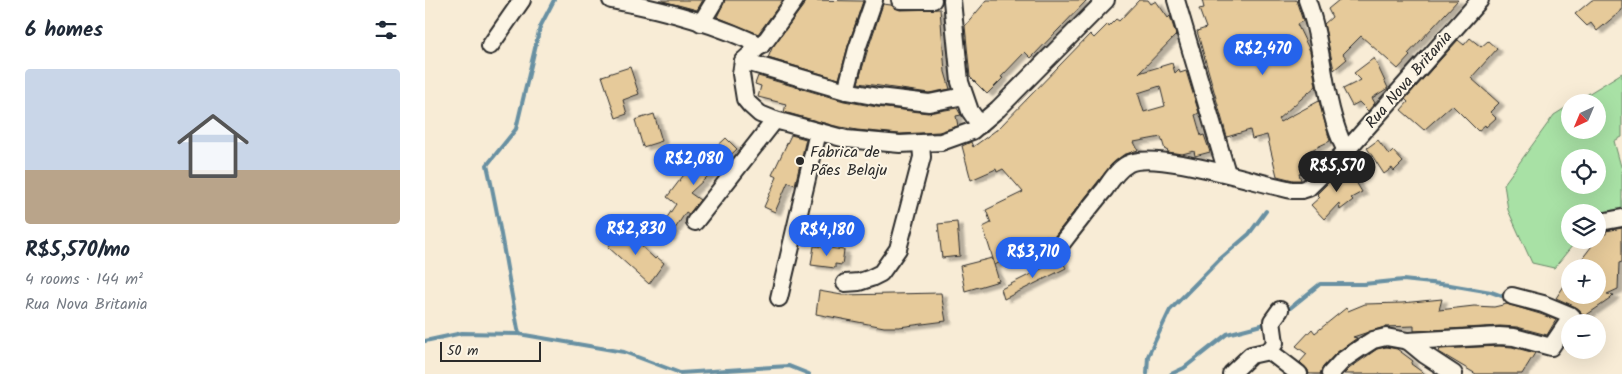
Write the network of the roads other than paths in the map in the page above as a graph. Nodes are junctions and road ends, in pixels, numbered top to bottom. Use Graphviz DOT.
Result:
graph roads {
  1 [pos="521,0"];
  2 [pos="611,0"];
  3 [pos="715,0"];
  4 [pos="795,0"];
  5 [pos="874,0"];
  6 [pos="900,0"];
  7 [pos="933,0"];
  8 [pos="952,0"];
  9 [pos="1106,0"];
  10 [pos="1176,0"];
  11 [pos="1480,0"];
  12 [pos="631,2"];
  13 [pos="1311,2"];
  14 [pos="701,23"];
  15 [pos="490,46"];
  16 [pos="761,46"];
  17 [pos="743,61"];
  18 [pos="846,91"];
  19 [pos="964,96"];
  20 [pos="775,120"];
  21 [pos="980,125"];
  22 [pos="818,132"];
  23 [pos="921,144"];
  24 [pos="1346,151"];
  25 [pos="1227,173"];
  26 [pos="695,222"];
  27 [pos="1062,243"];
  28 [pos="845,283"];
  29 [pos="1512,296"];
  30 [pos="779,298"];
  31 [pos="1279,310"];
  32 [pos="1408,341"];
  33 [pos="1269,351"];
  34 [pos="1231,374"];
  35 [pos="1299,374"];
  36 [pos="1331,374"];
  37 [pos="1454,374"];
  1 -- 15 [label="street"];
  2 -- 12 [label="street"];
  3 -- 14 [label="street"];
  4 -- 16 [label="street"];
  5 -- 18 [label="street"];
  6 -- 7 [label="street"];
  8 -- 19 [label="street"];
  9 -- 21 [label="street"];
  10 -- 25 [label="street"];
  11 -- 24 [label="street, Rua Nova Britania"];
  12 -- 14 [label="street"];
  13 -- 24 [label="street"];
  14 -- 16 [label="street"];
  16 -- 17 [label="street"];
  17 -- 18 [label="street"];
  17 -- 20 [label="street"];
  18 -- 19 [label="street"];
  19 -- 21 [label="street"];
  20 -- 22 [label="street"];
  20 -- 26 [label="street"];
  21 -- 23 [label="street"];
  22 -- 23 [label="street"];
  22 -- 30 [label="street"];
  23 -- 28 [label="street"];
  24 -- 25 [label="street, Rua Nova Britania"];
  25 -- 27 [label="street, Rua Nova Britania"];
  29 -- 32 [label="street"];
  31 -- 33 [label="street"];
  32 -- 36 [label="street"];
  32 -- 37 [label="street"];
  33 -- 34 [label="street"];
  33 -- 35 [label="street"];
}
